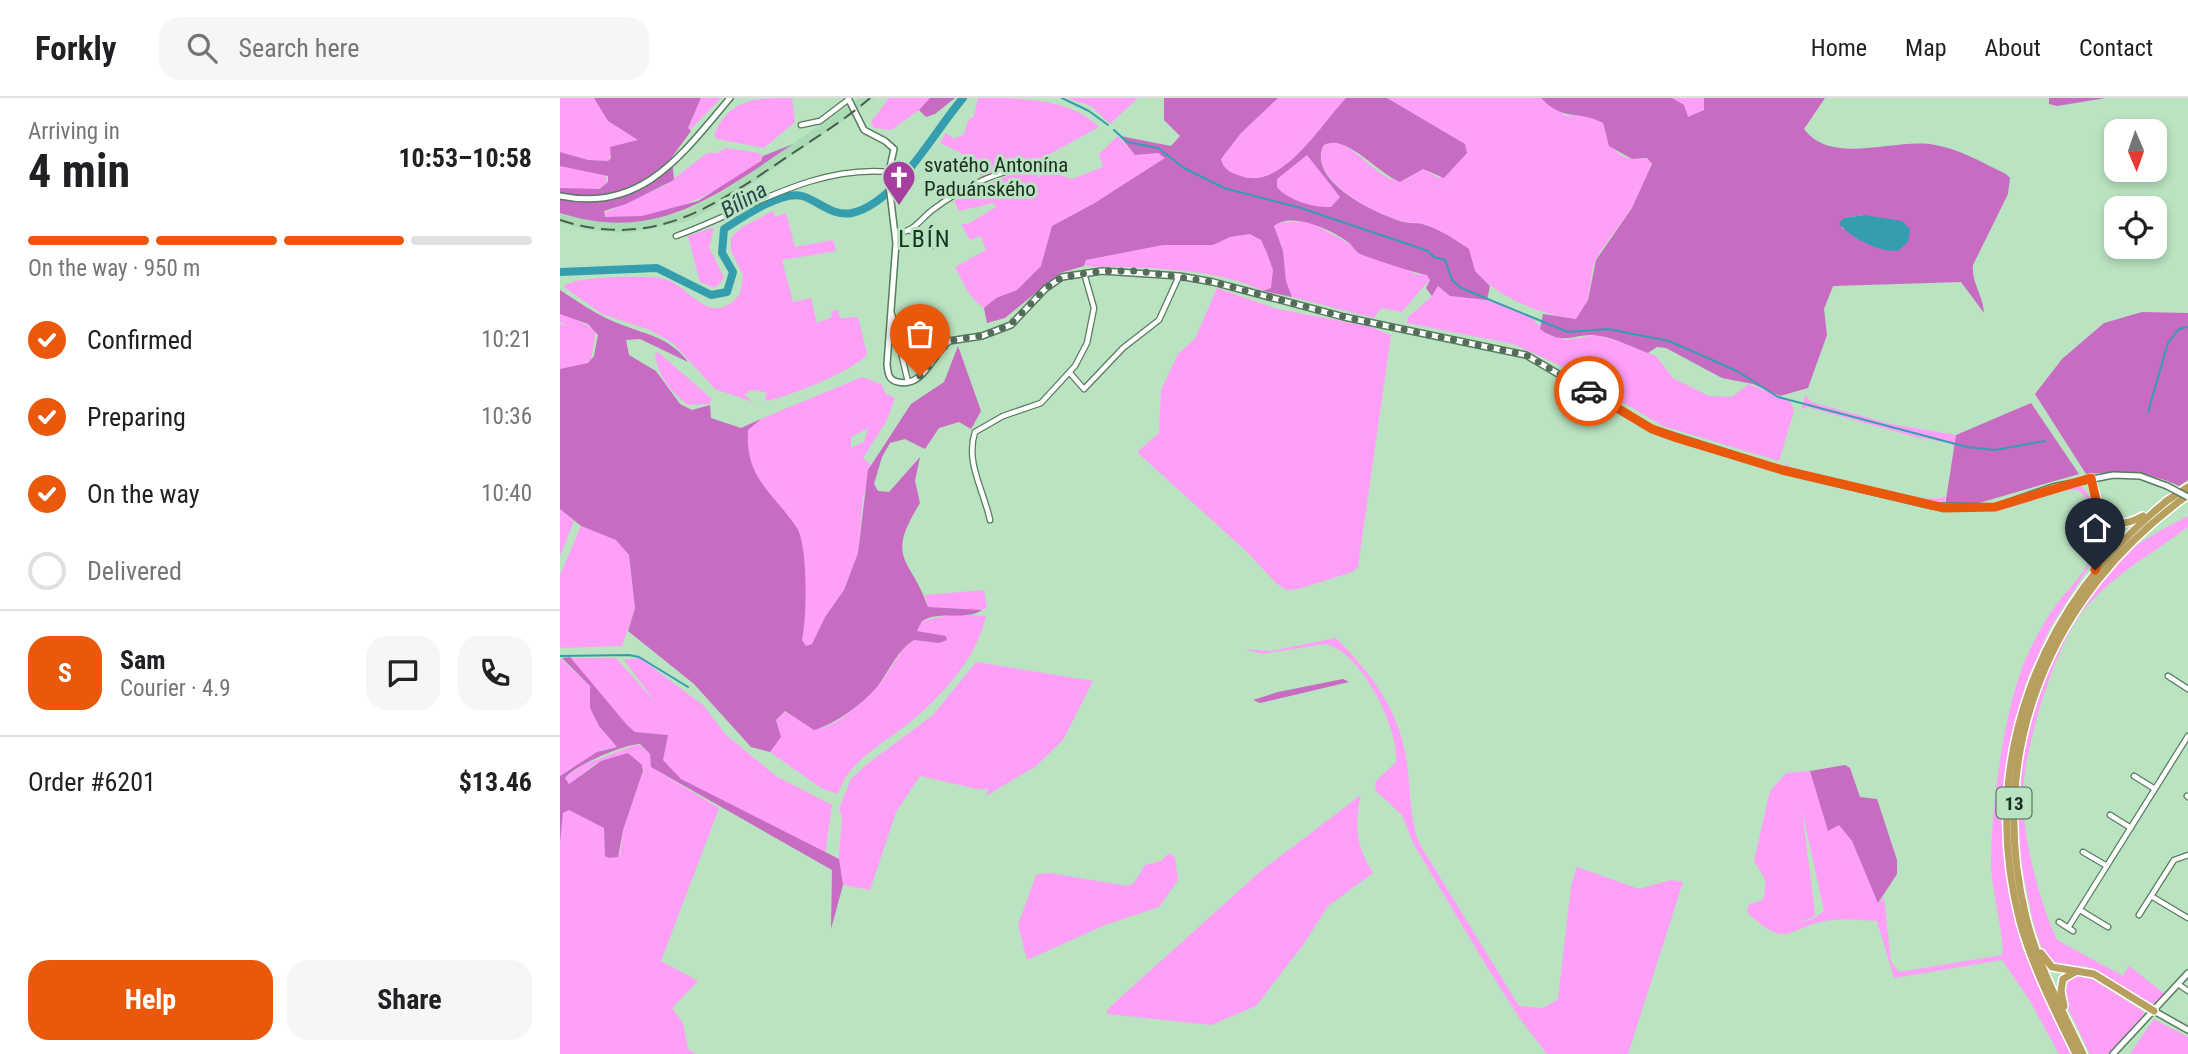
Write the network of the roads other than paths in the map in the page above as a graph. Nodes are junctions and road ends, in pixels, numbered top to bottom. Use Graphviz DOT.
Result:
graph roads {
  1 [pos="730,98"];
  2 [pos="848,99"];
  3 [pos="801,125"];
  4 [pos="1042,167"];
  5 [pos="889,172"];
  6 [pos="560,196"];
  7 [pos="911,231"];
  8 [pos="896,234"];
  9 [pos="676,236"];
  10 [pos="932,246"];
  11 [pos="1084,273"];
  12 [pos="1179,276"];
  13 [pos="891,312"];
  14 [pos="1070,373"];
  15 [pos="908,382"];
  16 [pos="2091,478"];
  17 [pos="2188,487"];
  18 [pos="2188,496"];
  19 [pos="2171,503"];
  20 [pos="2098,506"];
  21 [pos="990,520"];
  22 [pos="2095,570"];
  23 [pos="2168,676"];
  24 [pos="2188,689"];
  25 [pos="2188,736"];
  26 [pos="2134,776"];
  27 [pos="2155,789"];
  28 [pos="2110,815"];
  29 [pos="2131,828"];
  30 [pos="2083,852"];
  31 [pos="2188,855"];
  32 [pos="2017,864"];
  33 [pos="2107,866"];
  34 [pos="2151,895"];
  35 [pos="2080,910"];
  36 [pos="2139,915"];
  37 [pos="2188,918"];
  38 [pos="2059,922"];
  39 [pos="2108,928"];
  40 [pos="2081,970"];
  41 [pos="2188,972"];
  42 [pos="2178,984"];
  43 [pos="2188,990"];
  44 [pos="2154,1011"];
  45 [pos="2188,1030"];
  46 [pos="2076,1054"];
  47 [pos="2085,1054"];
  48 [pos="2113,1054"];
  1 -- 6 [label="street"];
  2 -- 3 [label="street"];
  2 -- 5 [label="street"];
  4 -- 7 [label="street"];
  5 -- 8 [label="street"];
  5 -- 9 [label="street"];
  7 -- 8 [label="street"];
  7 -- 10 [label="street"];
  8 -- 13 [label="street"];
  11 -- 12 [label="street"];
  11 -- 14 [label="street"];
  11 -- 15 [label="street"];
  12 -- 14 [label="street"];
  12 -- 16 [label="street"];
  13 -- 15 [label="street"];
  13 -- 15 [label="street"];
  14 -- 21 [label="street"];
  16 -- 18 [label="street, bridge"];
  16 -- 20 [label="highway"];
  17 -- 19 [label="highway, 13"];
  18 -- 19 [label="highway"];
  19 -- 20 [label="highway"];
  19 -- 22 [label="highway, 13"];
  19 -- 32 [label="highway, 13"];
  20 -- 22 [label="highway"];
  22 -- 46 [label="highway, 13"];
  23 -- 24 [label="street"];
  25 -- 27 [label="street"];
  26 -- 27 [label="street"];
  27 -- 29 [label="street"];
  28 -- 29 [label="street"];
  29 -- 33 [label="street"];
  30 -- 33 [label="street"];
  31 -- 34 [label="street"];
  32 -- 40 [label="highway"];
  32 -- 47 [label="highway, 13"];
  33 -- 35 [label="street"];
  34 -- 36 [label="street"];
  34 -- 37 [label="street"];
  35 -- 38 [label="street"];
  35 -- 39 [label="street"];
  40 -- 44 [label="highway"];
  40 -- 47 [label="highway"];
  41 -- 42 [label="street"];
  42 -- 43 [label="street"];
  42 -- 44 [label="street"];
  44 -- 45 [label="street"];
  44 -- 48 [label="street"];
}
